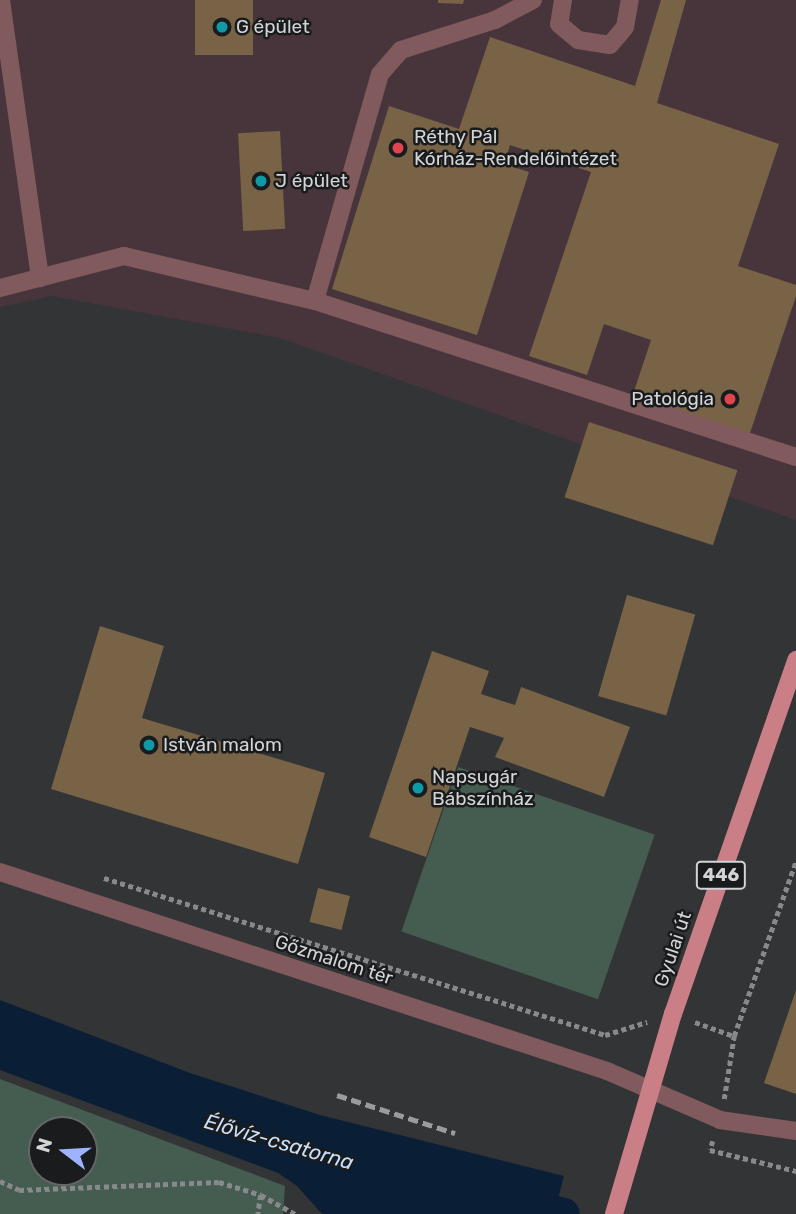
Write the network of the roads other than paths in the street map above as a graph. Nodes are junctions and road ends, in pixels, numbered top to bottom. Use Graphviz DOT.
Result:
graph roads {
  1 [pos="1,0"];
  2 [pos="533,0"];
  3 [pos="563,0"];
  4 [pos="630,0"];
  5 [pos="40,278"];
  6 [pos="0,288"];
  7 [pos="315,301"];
  8 [pos="796,457"];
  9 [pos="796,660"];
  10 [pos="0,872"];
  11 [pos="653,1091"];
  12 [pos="796,1131"];
  13 [pos="614,1214"];
  1 -- 5 [label="street"];
  2 -- 7 [label="street"];
  3 -- 4 [label="street"];
  5 -- 6 [label="street"];
  5 -- 7 [label="street"];
  7 -- 8 [label="street"];
  9 -- 11 [label="main road, Gyulai út / 446"];
  10 -- 11 [label="street, Gőzmalom tér"];
  11 -- 12 [label="street, Gőzmalom tér"];
  11 -- 13 [label="main road, Gyulai út / 446"];
}
